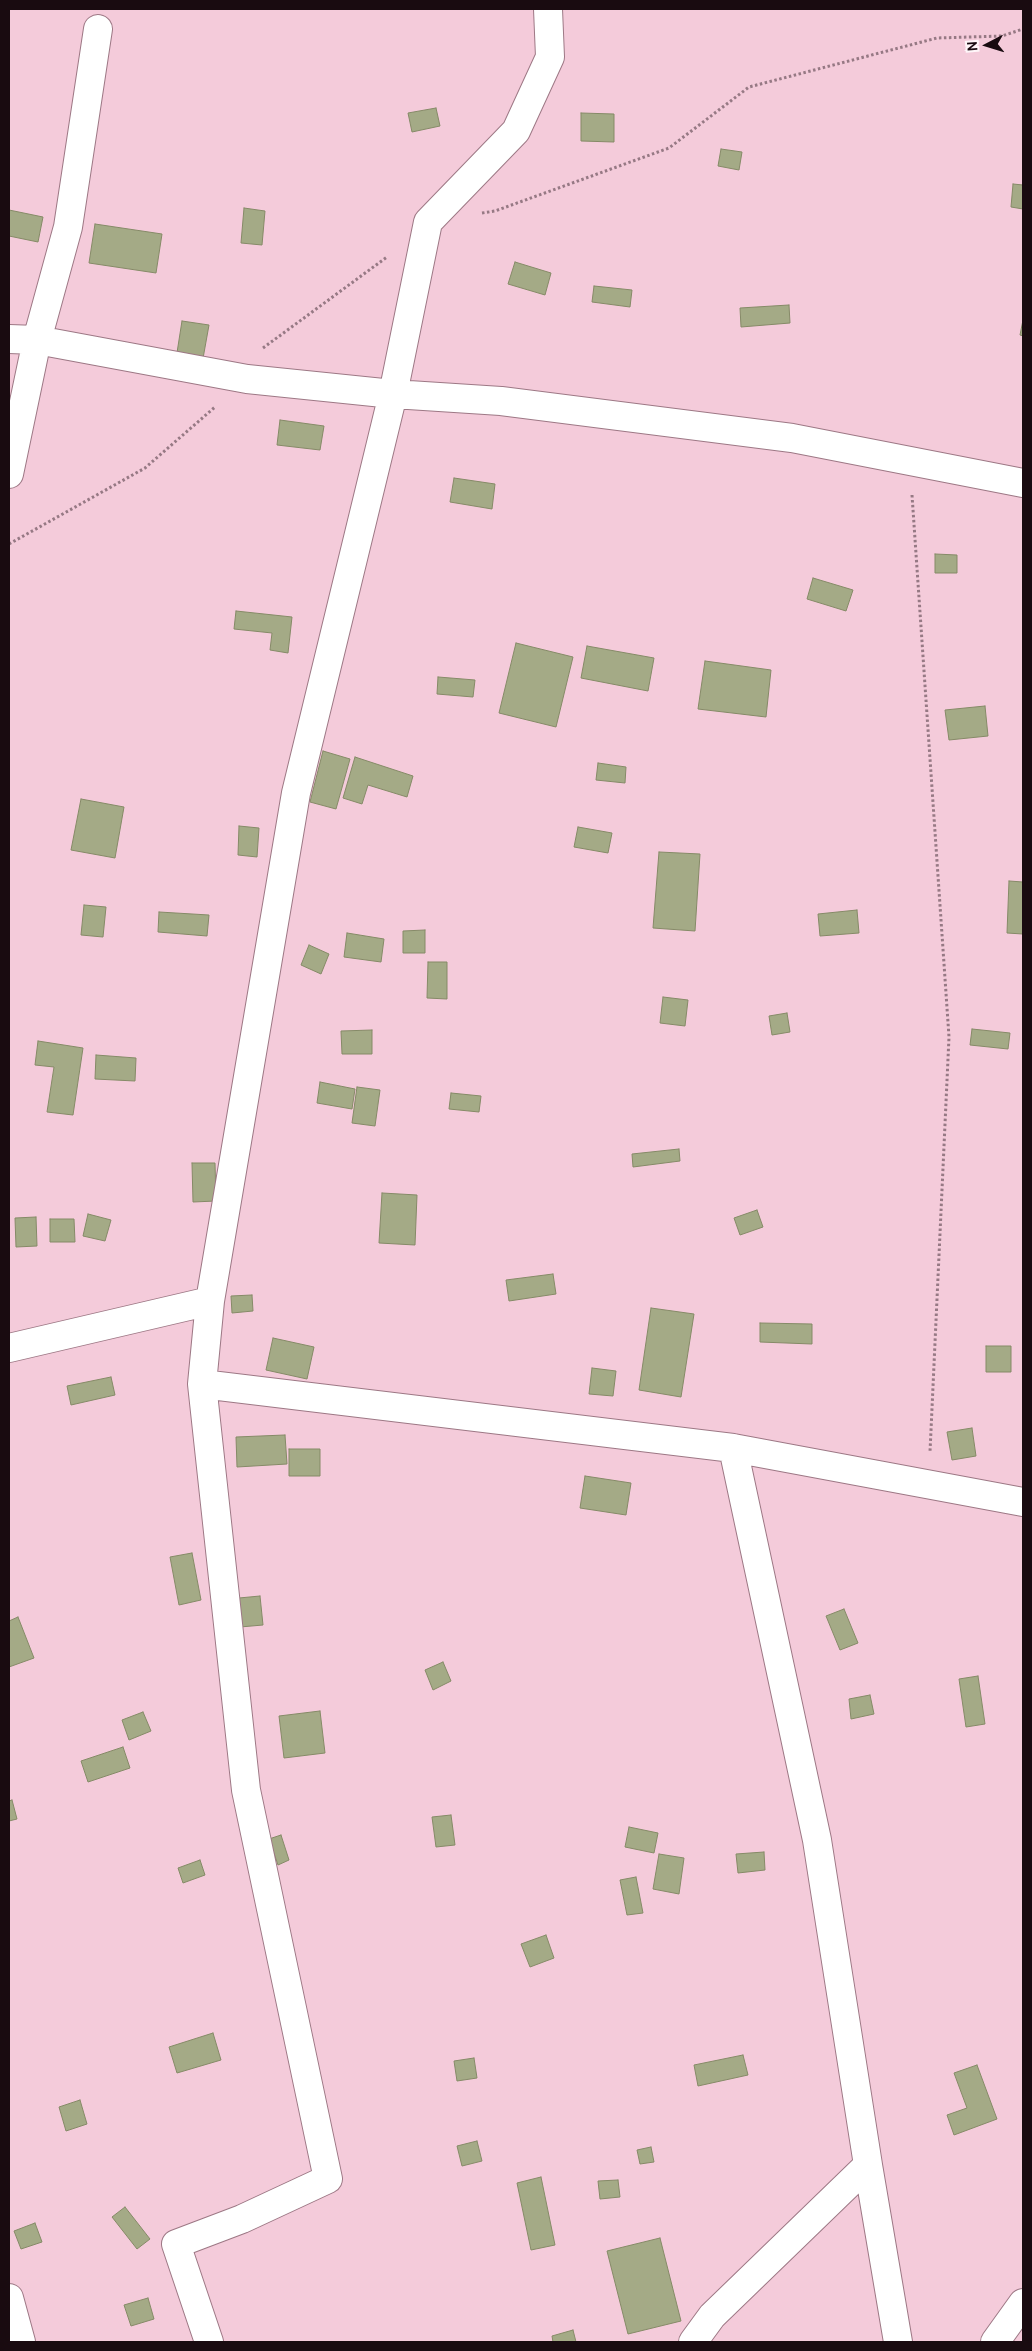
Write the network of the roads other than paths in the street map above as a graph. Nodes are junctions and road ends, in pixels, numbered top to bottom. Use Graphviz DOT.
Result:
graph roads {
  1 [pos="548,9"];
  2 [pos="98,29"];
  3 [pos="9,339"];
  4 [pos="37,340"];
  5 [pos="393,394"];
  6 [pos="9,474"];
  7 [pos="1023,483"];
  8 [pos="210,1301"];
  9 [pos="9,1348"];
  10 [pos="202,1384"];
  11 [pos="733,1448"];
  12 [pos="1023,1502"];
  13 [pos="868,2165"];
  14 [pos="9,2298"];
  15 [pos="1023,2303"];
  16 [pos="21,2342"];
  17 [pos="209,2342"];
  18 [pos="693,2342"];
  19 [pos="898,2342"];
  20 [pos="995,2342"];
  1 -- 5 [label="street"];
  2 -- 4 [label="street"];
  3 -- 4 [label="street"];
  4 -- 5 [label="street"];
  4 -- 6 [label="street"];
  5 -- 7 [label="street"];
  5 -- 8 [label="street"];
  8 -- 9 [label="street"];
  8 -- 10 [label="street"];
  10 -- 11 [label="street"];
  10 -- 17 [label="street"];
  11 -- 12 [label="street"];
  11 -- 13 [label="street"];
  13 -- 18 [label="street"];
  13 -- 19 [label="street"];
  14 -- 16 [label="street"];
  15 -- 20 [label="street"];
}
